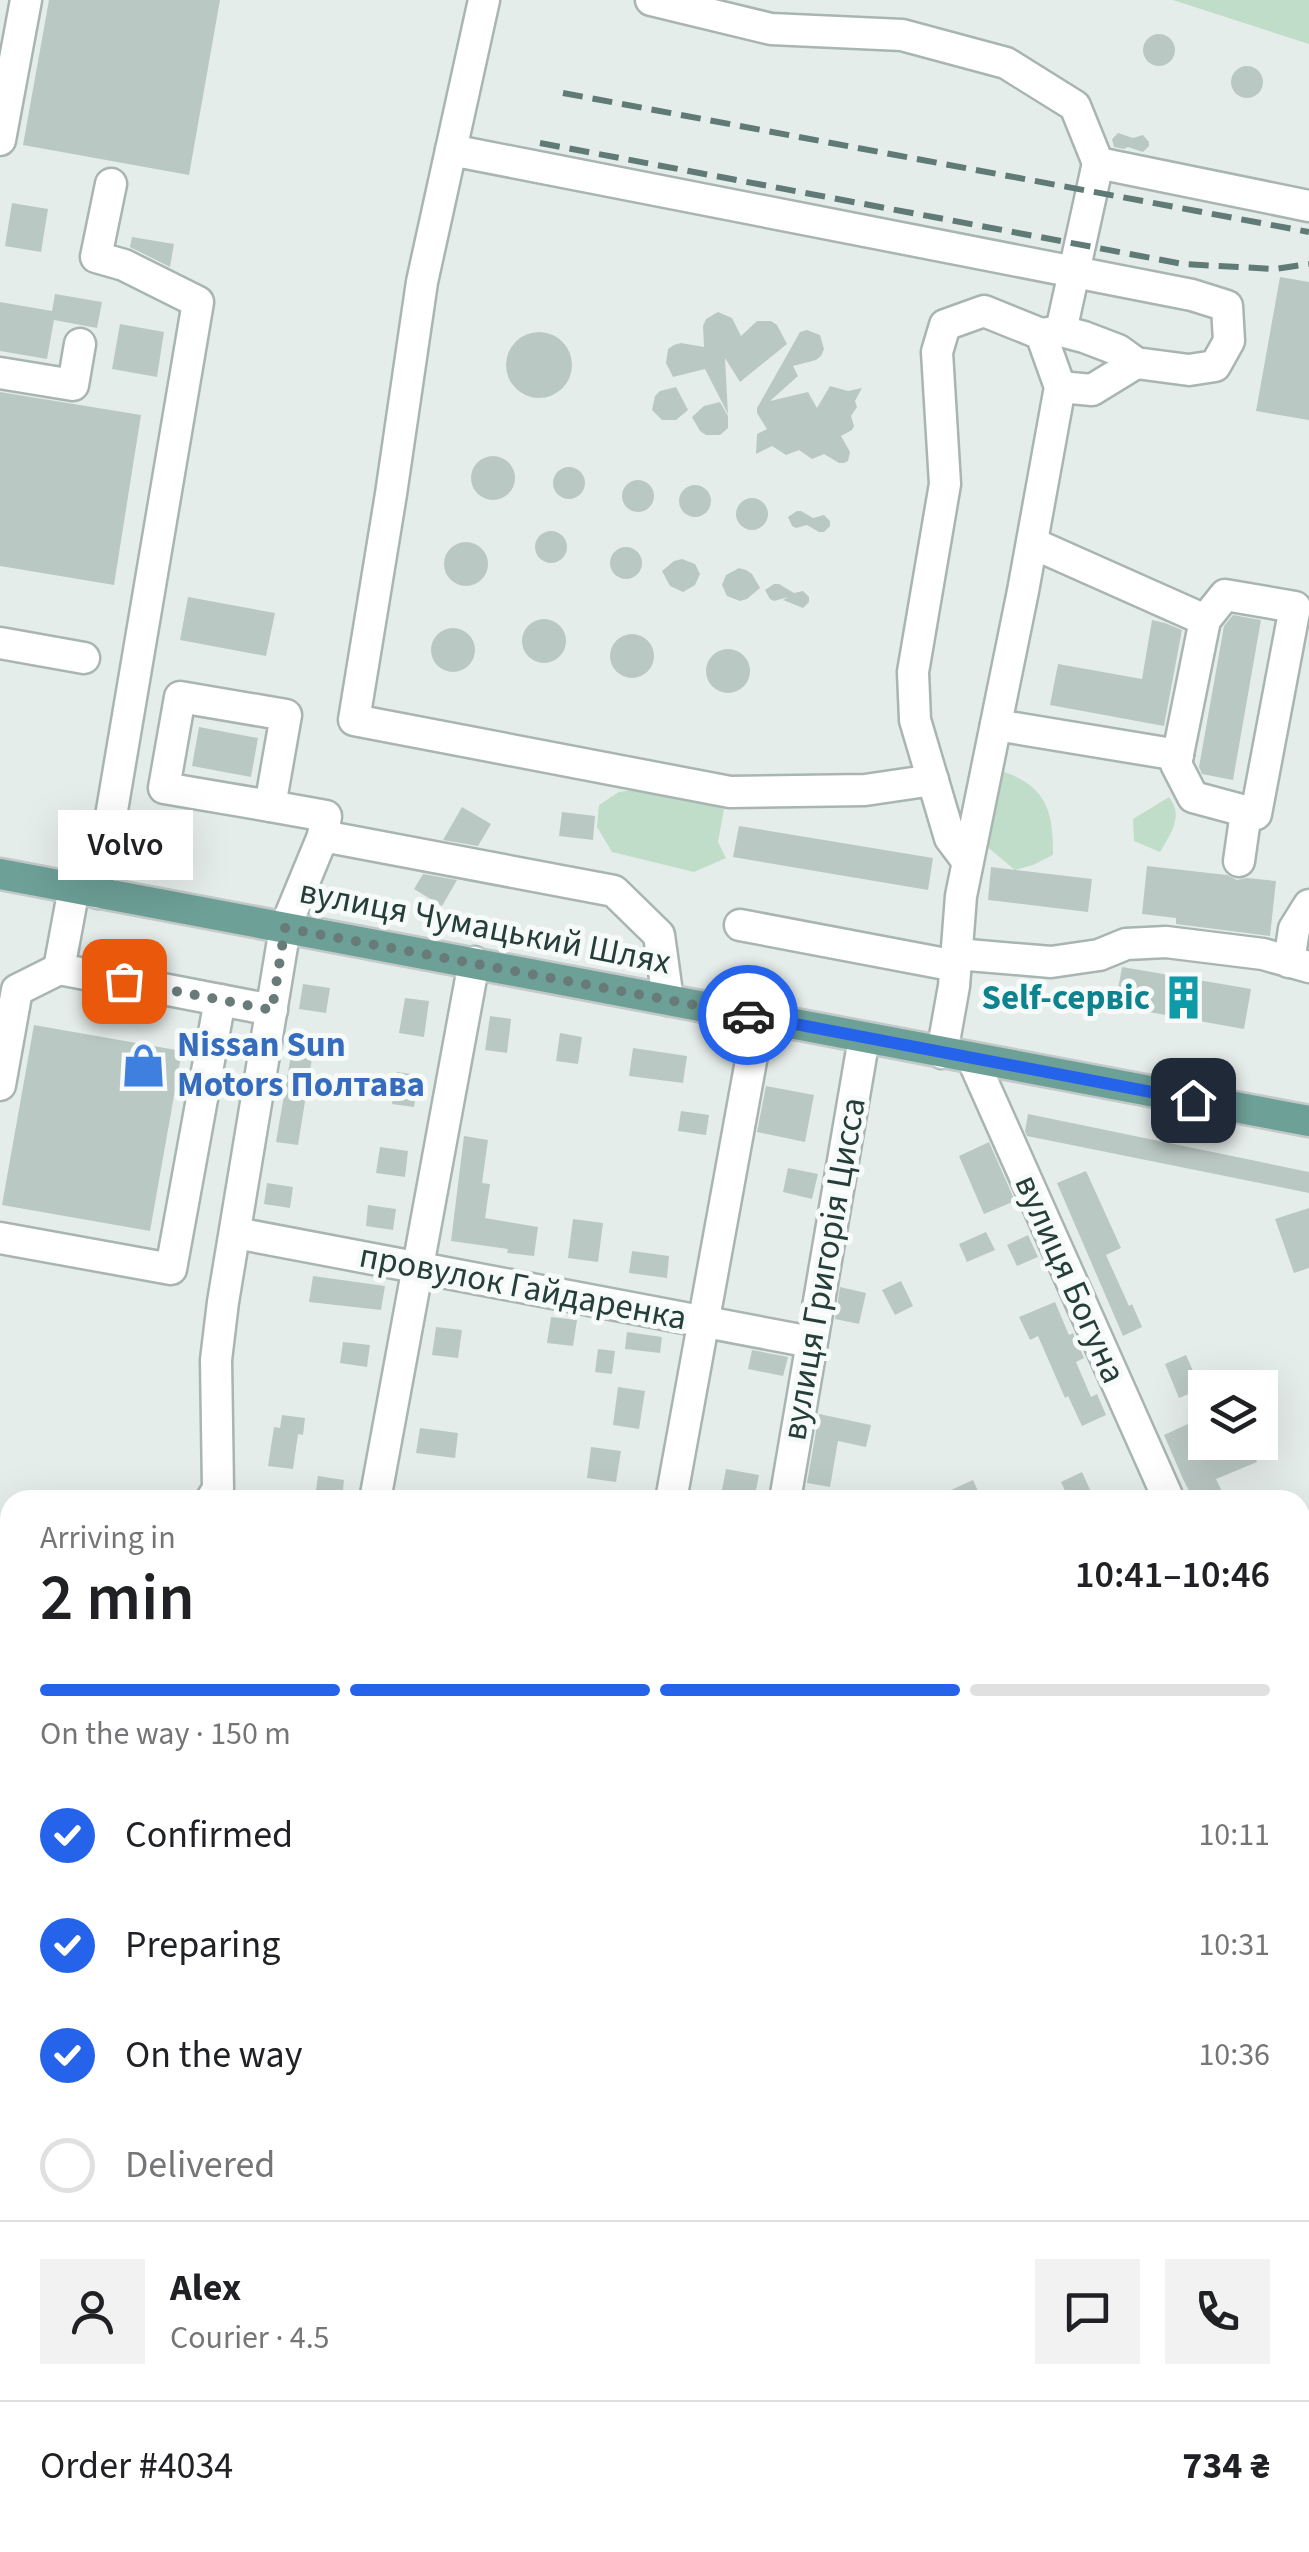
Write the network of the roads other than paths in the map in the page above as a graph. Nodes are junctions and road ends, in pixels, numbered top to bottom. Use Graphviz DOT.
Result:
graph roads {
  1 [pos="26,0"];
  2 [pos="484,0"];
  3 [pos="652,0"];
  4 [pos="0,140"];
  5 [pos="451,150"];
  6 [pos="1098,164"];
  7 [pos="111,184"];
  8 [pos="1309,206"];
  9 [pos="1075,273"];
  10 [pos="1051,332"];
  11 [pos="80,344"];
  12 [pos="1136,364"];
  13 [pos="0,373"];
  14 [pos="1060,387"];
  15 [pos="1032,543"];
  16 [pos="1204,620"];
  17 [pos="0,644"];
  18 [pos="84,658"];
  19 [pos="996,725"];
  20 [pos="1178,755"];
  21 [pos="933,780"];
  22 [pos="270,806"];
  23 [pos="1246,812"];
  24 [pos="323,836"];
  25 [pos="1239,861"];
  26 [pos="968,862"];
  27 [pos="0,874"];
  28 [pos="86,891"];
  29 [pos="1309,905"];
  30 [pos="740,926"];
  31 [pos="285,928"];
  32 [pos="956,960"];
  33 [pos="474,962"];
  34 [pos="1299,964"];
  35 [pos="59,968"];
  36 [pos="220,1000"];
  37 [pos="668,1000"];
  38 [pos="272,1010"];
  39 [pos="759,1017"];
  40 [pos="864,1038"];
  41 [pos="957,1056"];
  42 [pos="0,1085"];
  43 [pos="1309,1121"];
  44 [pos="236,1233"];
  45 [pos="0,1238"];
  46 [pos="418,1267"];
  47 [pos="704,1321"];
  48 [pos="810,1342"];
  49 [pos="217,1490"];
  50 [pos="376,1490"];
  51 [pos="673,1490"];
  52 [pos="787,1490"];
  53 [pos="1164,1490"];
  1 -- 4 [label="street"];
  2 -- 5 [label="street"];
  3 -- 6 [label="street"];
  5 -- 9 [label="street"];
  5 -- 21 [label="street"];
  6 -- 8 [label="street"];
  6 -- 9 [label="street"];
  7 -- 28 [label="street"];
  9 -- 10 [label="street"];
  9 -- 12 [label="street"];
  10 -- 12 [label="street"];
  10 -- 14 [label="street"];
  10 -- 21 [label="street"];
  11 -- 13 [label="street"];
  12 -- 14 [label="street"];
  14 -- 15 [label="street"];
  15 -- 16 [label="street"];
  15 -- 19 [label="street"];
  16 -- 20 [label="street"];
  16 -- 23 [label="street"];
  17 -- 18 [label="street"];
  19 -- 20 [label="street"];
  19 -- 26 [label="street"];
  20 -- 23 [label="street"];
  21 -- 26 [label="street"];
  22 -- 22 [label="street"];
  22 -- 24 [label="street"];
  23 -- 25 [label="street"];
  24 -- 31 [label="street"];
  24 -- 37 [label="street"];
  26 -- 32 [label="street"];
  27 -- 28 [label="main road, вулиця Чумацький Шлях"];
  28 -- 31 [label="main road, вулиця Чумацький Шлях"];
  28 -- 35 [label="street"];
  29 -- 34 [label="street"];
  30 -- 32 [label="street"];
  31 -- 33 [label="main road, вулиця Чумацький Шлях"];
  31 -- 38 [label="street"];
  32 -- 34 [label="street"];
  32 -- 41 [label="street"];
  33 -- 37 [label="main road, вулиця Чумацький Шлях"];
  33 -- 46 [label="street"];
  35 -- 36 [label="street"];
  35 -- 42 [label="street"];
  36 -- 38 [label="street"];
  36 -- 45 [label="street"];
  37 -- 39 [label="main road, вулиця Чумацький Шлях"];
  38 -- 44 [label="street"];
  39 -- 40 [label="main road, вулиця Чумацький Шлях"];
  39 -- 47 [label="street"];
  40 -- 41 [label="main road, вулиця Чумацький Шлях"];
  40 -- 48 [label="street, вулиця Григорія Цисса"];
  41 -- 43 [label="main road, вулиця Чумацький Шлях"];
  41 -- 53 [label="street, вулиця Богуна"];
  44 -- 46 [label="street, провулок Гайдаренка"];
  44 -- 49 [label="street"];
  46 -- 47 [label="street, провулок Гайдаренка"];
  46 -- 50 [label="street"];
  47 -- 48 [label="street, провулок Гайдаренка"];
  47 -- 51 [label="street"];
  48 -- 52 [label="street, вулиця Григорія Цисса"];
}
